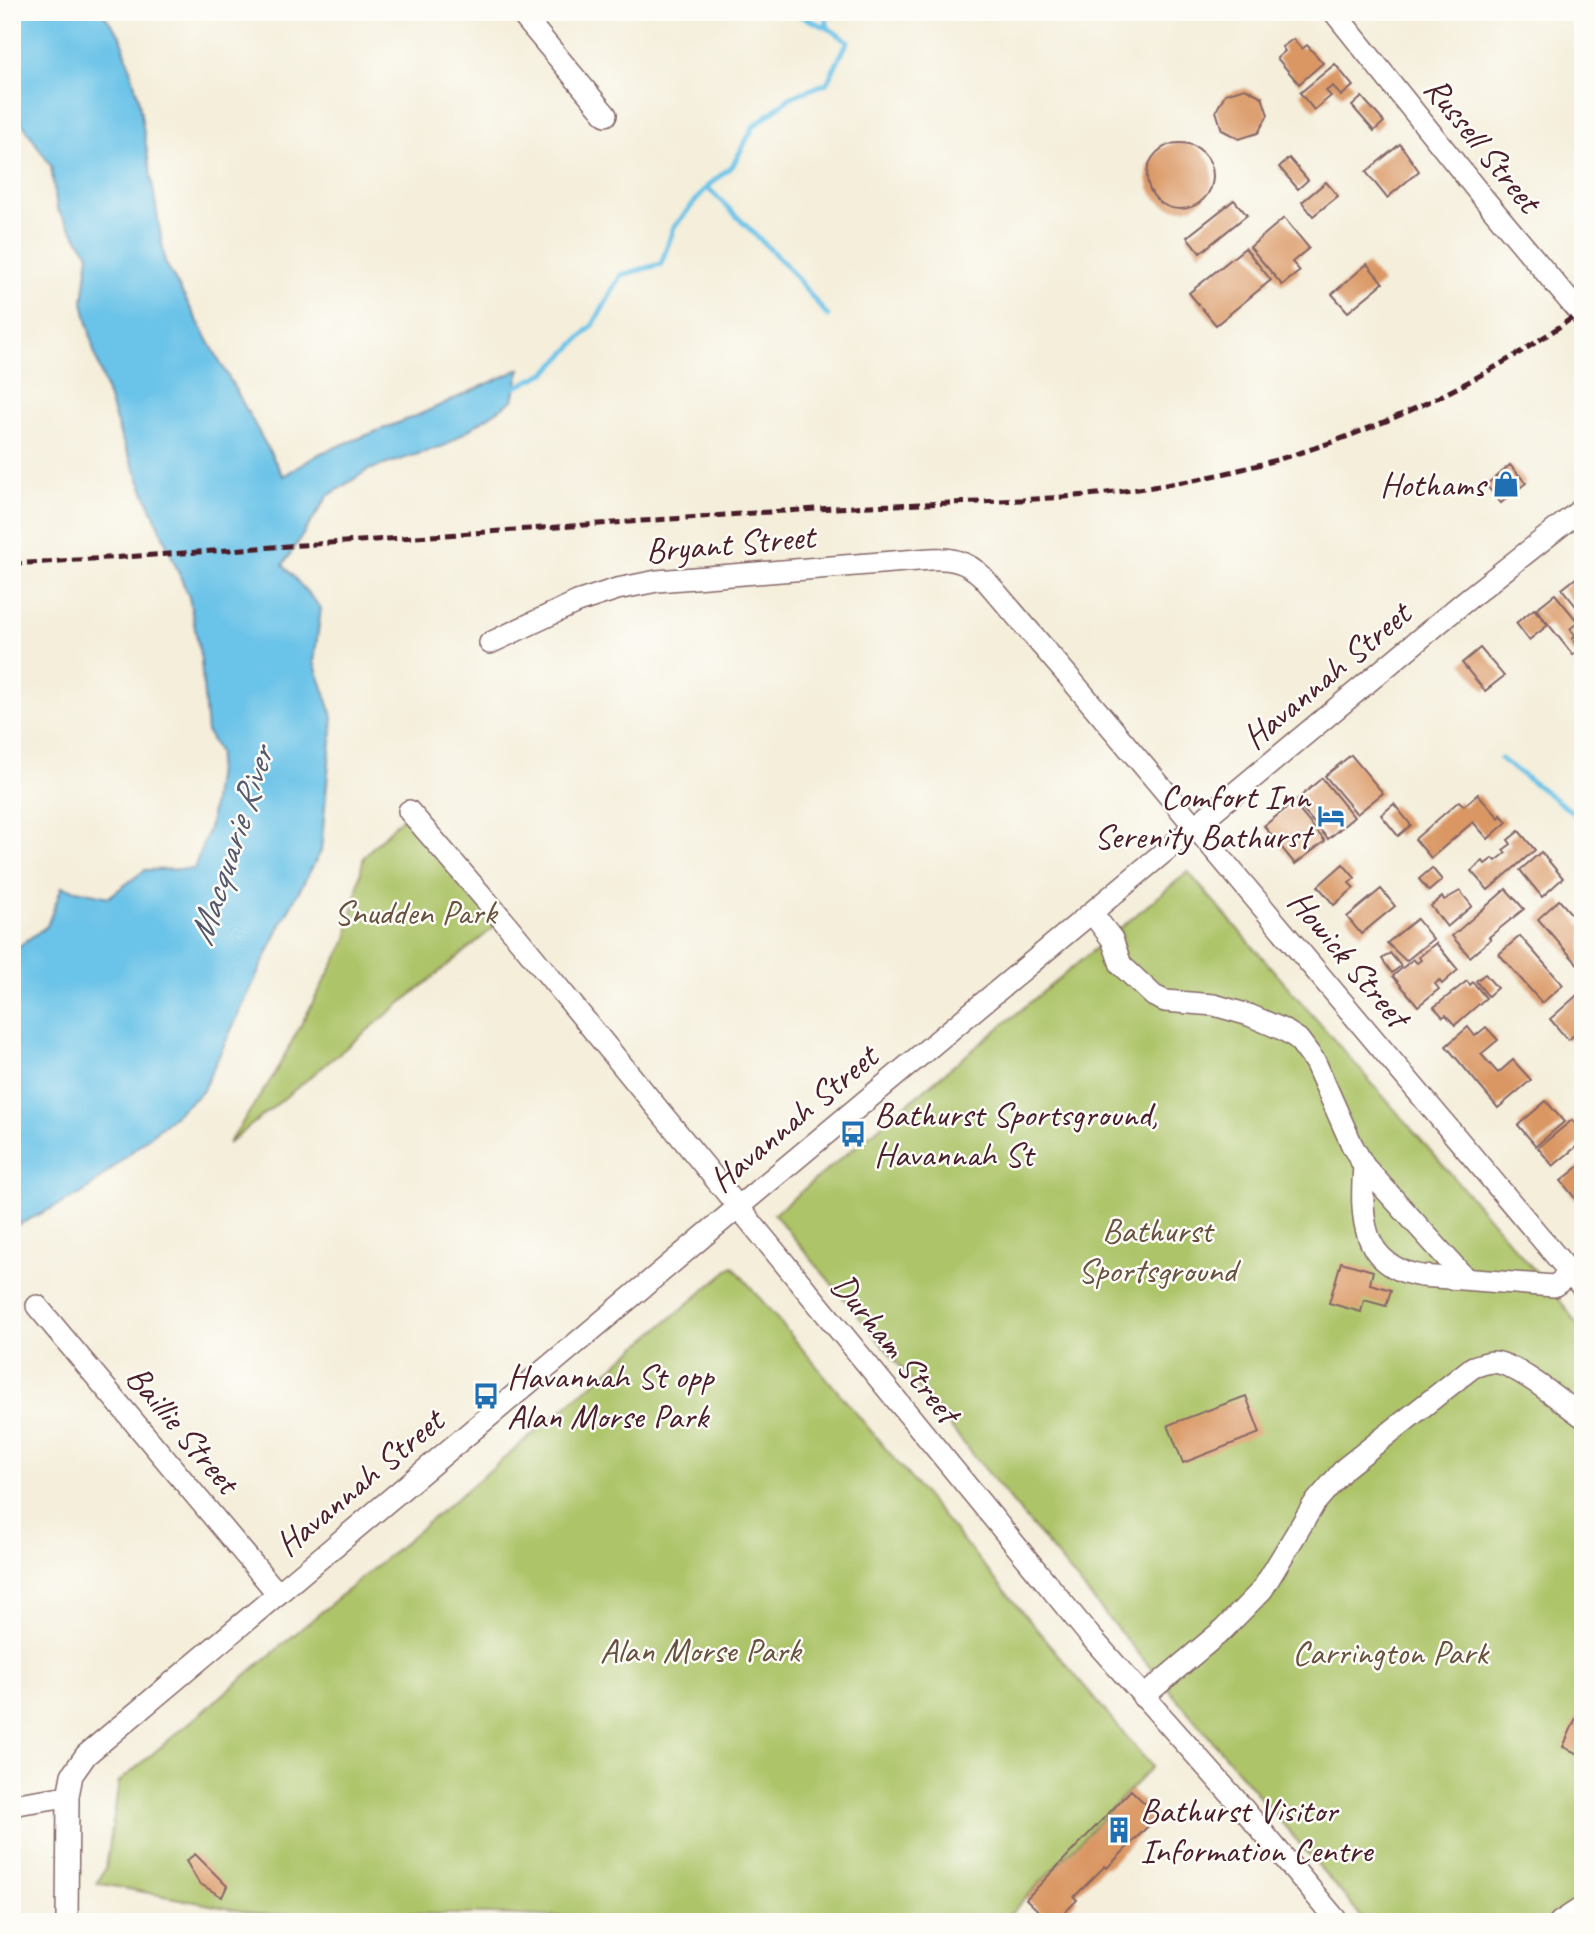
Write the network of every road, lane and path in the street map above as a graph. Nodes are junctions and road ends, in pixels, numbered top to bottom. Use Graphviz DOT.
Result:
graph roads {
  1 [pos="520,12"];
  2 [pos="1334,12"];
  3 [pos="606,115"];
  4 [pos="1583,317"];
  5 [pos="1583,508"];
  6 [pos="982,576"];
  7 [pos="490,643"];
  8 [pos="409,811"];
  9 [pos="1196,827"];
  10 [pos="1092,913"];
  11 [pos="1364,1166"];
  12 [pos="737,1208"];
  13 [pos="1465,1278"];
  14 [pos="1577,1281"];
  15 [pos="37,1306"];
  16 [pos="1583,1417"];
  17 [pos="278,1594"];
  18 [pos="1143,1697"];
  19 [pos="68,1796"];
  20 [pos="12,1808"];
  21 [pos="1583,1907"];
  22 [pos="67,1922"];
  23 [pos="1338,1922"];
  24 [pos="1560,1922"];
  1 -- 3 [label="street"];
  2 -- 4 [label="street, Russell Street"];
  5 -- 9 [label="street, Havannah Street"];
  6 -- 7 [label="street, Bryant Street"];
  6 -- 9 [label="street, Howick Street"];
  8 -- 12 [label="street, Durham Street"];
  9 -- 10 [label="street, Havannah Street"];
  9 -- 14 [label="street, Howick Street"];
  10 -- 11 [label="street"];
  10 -- 12 [label="street, Havannah Street"];
  11 -- 13 [label="street"];
  11 -- 13 [label="street"];
  12 -- 17 [label="street, Havannah Street"];
  12 -- 18 [label="street, Durham Street"];
  13 -- 14 [label="street"];
  15 -- 17 [label="street, Baillie Street"];
  16 -- 18 [label="street"];
  17 -- 19 [label="street, Havannah Street"];
  18 -- 23 [label="street, Durham Street"];
  19 -- 20 [label="street"];
  19 -- 22 [label="street, Havannah Street"];
  21 -- 24 [label="street"];
}
